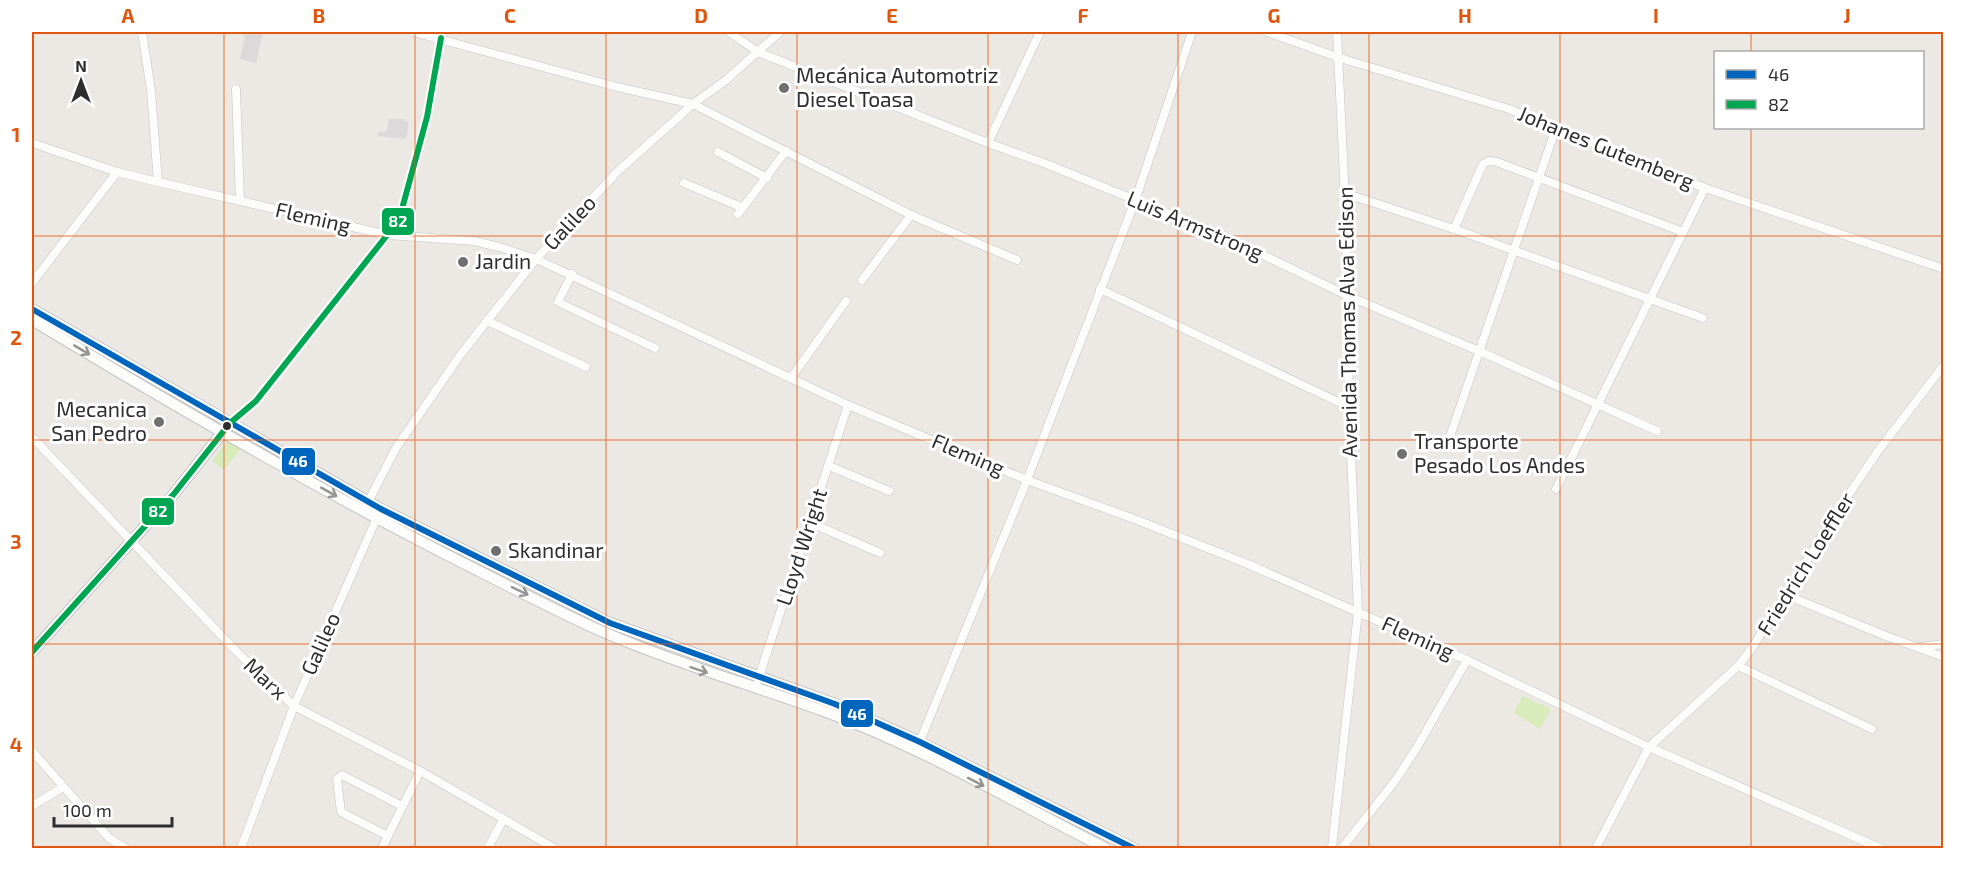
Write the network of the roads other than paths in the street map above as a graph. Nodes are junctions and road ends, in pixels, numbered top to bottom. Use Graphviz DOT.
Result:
graph roads {
  1 [pos="142,32"];
  2 [pos="413,32"];
  3 [pos="729,32"];
  4 [pos="780,32"];
  5 [pos="1040,32"];
  6 [pos="1192,32"];
  7 [pos="1267,32"];
  8 [pos="1337,32"];
  9 [pos="441,38"];
  10 [pos="758,52"];
  11 [pos="1340,58"];
  12 [pos="236,89"];
  13 [pos="693,104"];
  14 [pos="1556,128"];
  15 [pos="32,143"];
  16 [pos="988,143"];
  17 [pos="718,152"];
  18 [pos="786,152"];
  19 [pos="117,172"];
  20 [pos="767,178"];
  21 [pos="1538,178"];
  22 [pos="158,182"];
  23 [pos="684,183"];
  24 [pos="1705,188"];
  25 [pos="1344,193"];
  26 [pos="240,201"];
  27 [pos="1135,201"];
  28 [pos="911,215"];
  29 [pos="1454,229"];
  30 [pos="1683,232"];
  31 [pos="388,235"];
  32 [pos="1514,250"];
  33 [pos="536,259"];
  34 [pos="1017,260"];
  35 [pos="1944,269"];
  36 [pos="572,274"];
  37 [pos="862,280"];
  38 [pos="32,283"];
  39 [pos="1100,289"];
  40 [pos="1348,296"];
  41 [pos="1650,299"];
  42 [pos="846,301"];
  43 [pos="32,309"];
  44 [pos="1703,318"];
  45 [pos="32,320"];
  46 [pos="487,321"];
  47 [pos="655,348"];
  48 [pos="1479,351"];
  49 [pos="1944,365"];
  50 [pos="586,367"];
  51 [pos="790,378"];
  52 [pos="848,405"];
  53 [pos="1598,405"];
  54 [pos="1349,407"];
  55 [pos="230,423"];
  56 [pos="1657,431"];
  57 [pos="222,433"];
  58 [pos="32,437"];
  59 [pos="1446,448"];
  60 [pos="829,466"];
  61 [pos="1027,480"];
  62 [pos="1556,489"];
  63 [pos="889,491"];
  64 [pos="368,501"];
  65 [pos="364,512"];
  66 [pos="379,514"];
  67 [pos="811,523"];
  68 [pos="132,540"];
  69 [pos="880,553"];
  70 [pos="494,564"];
  71 [pos="488,576"];
  72 [pos="1786,595"];
  73 [pos="1358,612"];
  74 [pos="608,628"];
  75 [pos="1944,644"];
  76 [pos="1918,647"];
  77 [pos="32,652"];
  78 [pos="1944,657"];
  79 [pos="1467,660"];
  80 [pos="1738,666"];
  81 [pos="759,677"];
  82 [pos="755,689"];
  83 [pos="294,706"];
  84 [pos="1872,729"];
  85 [pos="918,746"];
  86 [pos="1649,747"];
  87 [pos="32,751"];
  88 [pos="420,771"];
  89 [pos="63,787"];
  90 [pos="32,806"];
  91 [pos="402,806"];
  92 [pos="503,820"];
  93 [pos="388,836"];
  94 [pos="1109,837"];
  95 [pos="1104,848"];
  96 [pos="125,849"];
  97 [pos="241,849"];
  98 [pos="382,849"];
  99 [pos="488,849"];
  100 [pos="554,849"];
  101 [pos="1133,849"];
  102 [pos="1332,849"];
  103 [pos="1342,849"];
  104 [pos="1596,849"];
  105 [pos="1880,849"];
  1 -- 22 [label="street"];
  2 -- 9 [label="street"];
  3 -- 10 [label="street, Luis Armstrong"];
  4 -- 10 [label="street, Galileo"];
  5 -- 16 [label="street"];
  6 -- 27 [label="street"];
  7 -- 11 [label="street, Johanes Gutemberg"];
  8 -- 11 [label="street, Avenida Thomas Alva Edison"];
  9 -- 13 [label="street"];
  9 -- 31 [label="street"];
  10 -- 13 [label="street, Galileo"];
  10 -- 16 [label="street, Luis Armstrong"];
  11 -- 14 [label="street, Johanes Gutemberg"];
  11 -- 25 [label="street, Avenida Thomas Alva Edison"];
  12 -- 26 [label="street"];
  13 -- 18 [label="street"];
  13 -- 33 [label="street, Galileo"];
  14 -- 21 [label="street"];
  14 -- 24 [label="street, Johanes Gutemberg"];
  15 -- 19 [label="street, Fleming"];
  16 -- 27 [label="street, Luis Armstrong"];
  17 -- 20 [label="street"];
  18 -- 20 [label="street"];
  18 -- 28 [label="street"];
  19 -- 22 [label="street, Fleming"];
  19 -- 38 [label="street"];
  20 -- 23 [label="street"];
  21 -- 29 [label="street"];
  21 -- 30 [label="street"];
  21 -- 32 [label="street"];
  22 -- 26 [label="street, Fleming"];
  24 -- 30 [label="street"];
  24 -- 35 [label="street, Johanes Gutemberg"];
  25 -- 29 [label="street"];
  25 -- 40 [label="street, Avenida Thomas Alva Edison"];
  26 -- 31 [label="street, Fleming"];
  27 -- 39 [label="street"];
  27 -- 40 [label="street, Luis Armstrong"];
  28 -- 34 [label="street"];
  28 -- 37 [label="street"];
  29 -- 32 [label="street"];
  30 -- 41 [label="street"];
  31 -- 33 [label="street, Fleming"];
  31 -- 55 [label="street"];
  32 -- 41 [label="street"];
  32 -- 48 [label="street"];
  33 -- 36 [label="street, Fleming"];
  33 -- 46 [label="street, Galileo"];
  36 -- 47 [label="street"];
  36 -- 51 [label="street, Fleming"];
  39 -- 54 [label="street"];
  39 -- 61 [label="street"];
  40 -- 48 [label="street, Luis Armstrong"];
  40 -- 54 [label="street, Avenida Thomas Alva Edison"];
  41 -- 44 [label="street"];
  41 -- 53 [label="street"];
  42 -- 51 [label="street"];
  43 -- 55 [label="main road"];
  45 -- 57 [label="main road, one-way"];
  46 -- 50 [label="street"];
  46 -- 64 [label="street, Galileo"];
  48 -- 53 [label="street, Luis Armstrong"];
  48 -- 59 [label="street"];
  49 -- 72 [label="street, Friedrich Loeffler"];
  51 -- 52 [label="street, Fleming"];
  52 -- 60 [label="street, Lloyd Wright"];
  52 -- 61 [label="street, Fleming"];
  53 -- 56 [label="street, Luis Armstrong"];
  53 -- 62 [label="street"];
  54 -- 73 [label="street, Avenida Thomas Alva Edison"];
  55 -- 57 [label="main road"];
  55 -- 64 [label="main road"];
  57 -- 65 [label="main road, one-way"];
  57 -- 68 [label="main road"];
  58 -- 68 [label="street, Marx"];
  60 -- 63 [label="street"];
  60 -- 67 [label="street, Lloyd Wright"];
  61 -- 73 [label="street, Fleming"];
  61 -- 85 [label="street"];
  64 -- 65 [label="street, Galileo"];
  64 -- 66 [label="main road"];
  65 -- 66 [label="main road"];
  66 -- 70 [label="main road"];
  66 -- 71 [label="main road"];
  66 -- 83 [label="street, Galileo"];
  67 -- 69 [label="street"];
  67 -- 81 [label="street, Lloyd Wright"];
  68 -- 77 [label="main road"];
  68 -- 83 [label="street, Marx"];
  70 -- 71 [label="main road"];
  70 -- 74 [label="main road"];
  71 -- 74 [label="main road, one-way"];
  72 -- 76 [label="street"];
  72 -- 80 [label="street, Friedrich Loeffler"];
  73 -- 79 [label="street, Fleming"];
  73 -- 102 [label="street, Avenida Thomas Alva Edison"];
  74 -- 81 [label="main road"];
  74 -- 82 [label="main road, one-way"];
  75 -- 76 [label="street"];
  76 -- 78 [label="street"];
  79 -- 86 [label="street, Fleming"];
  79 -- 103 [label="street"];
  80 -- 84 [label="street"];
  80 -- 86 [label="street, Friedrich Loeffler"];
  81 -- 82 [label="street, Lloyd Wright"];
  81 -- 85 [label="main road"];
  82 -- 85 [label="main road"];
  83 -- 88 [label="street, Marx"];
  83 -- 97 [label="street, Galileo"];
  85 -- 94 [label="main road"];
  85 -- 95 [label="main road, one-way"];
  86 -- 104 [label="street"];
  86 -- 105 [label="street, Fleming"];
  87 -- 89 [label="street"];
  88 -- 91 [label="street"];
  88 -- 92 [label="street, Marx"];
  89 -- 90 [label="street"];
  89 -- 96 [label="street"];
  91 -- 93 [label="street"];
  91 -- 93 [label="street"];
  92 -- 99 [label="street"];
  92 -- 100 [label="street, Marx"];
  93 -- 98 [label="street"];
  94 -- 95 [label="main road"];
  94 -- 101 [label="main road"];
}
